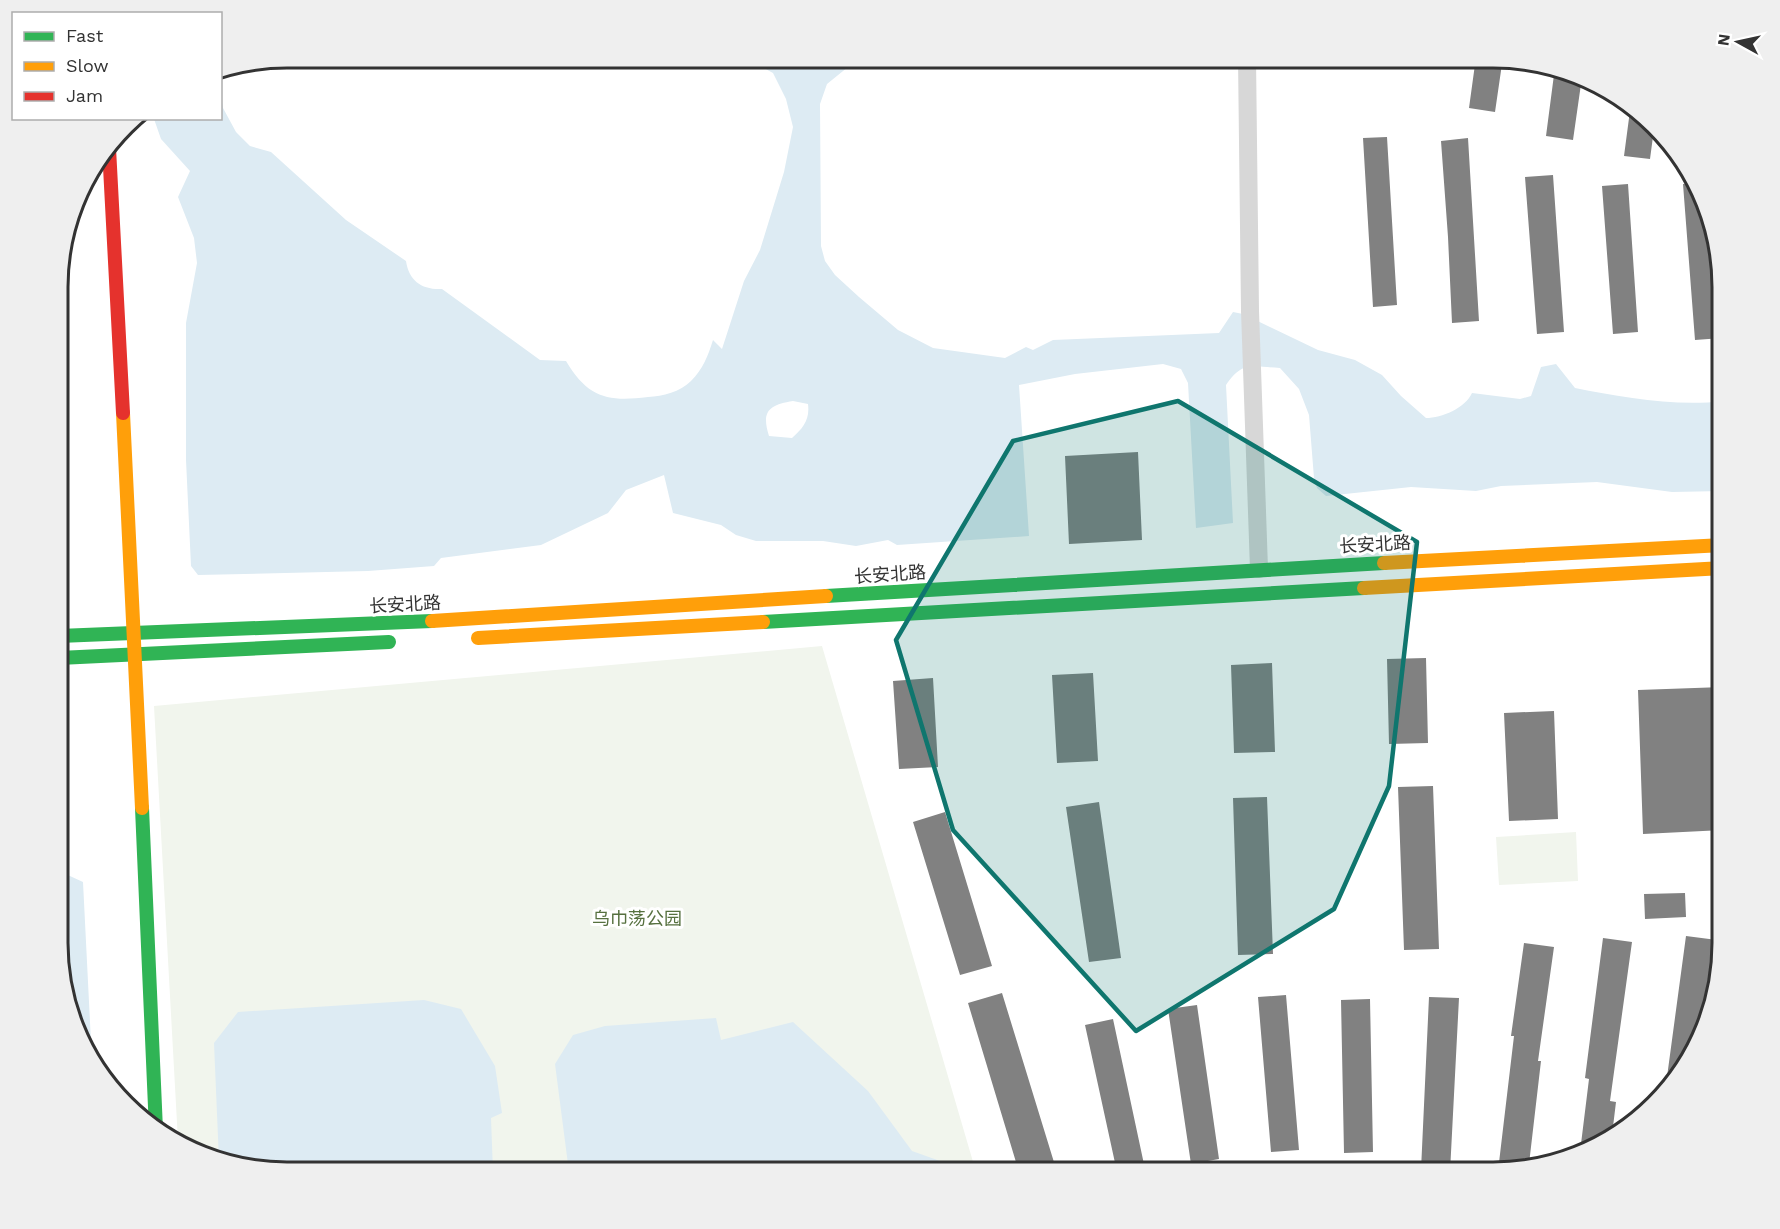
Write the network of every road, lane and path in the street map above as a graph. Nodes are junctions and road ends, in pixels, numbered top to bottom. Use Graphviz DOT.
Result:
graph roads {
  1 [pos="1247,68"];
  2 [pos="109,158"];
  3 [pos="1712,546"];
  4 [pos="1259,569"];
  5 [pos="1712,569"];
  6 [pos="134,632"];
  7 [pos="68,636"];
  8 [pos="465,638"];
  9 [pos="397,642"];
  10 [pos="136,655"];
  11 [pos="68,658"];
  12 [pos="155,1118"];
  1 -- 4 [label="street"];
  2 -- 6 [label="main road"];
  3 -- 4 [label="main road, 长安北路"];
  4 -- 6 [label="main road, 长安北路"];
  5 -- 8 [label="main road"];
  6 -- 7 [label="main road, 长安北路"];
  6 -- 10 [label="main road"];
  9 -- 10 [label="main road, 长安北路"];
  10 -- 11 [label="main road, 长安北路"];
  10 -- 12 [label="main road"];
}
